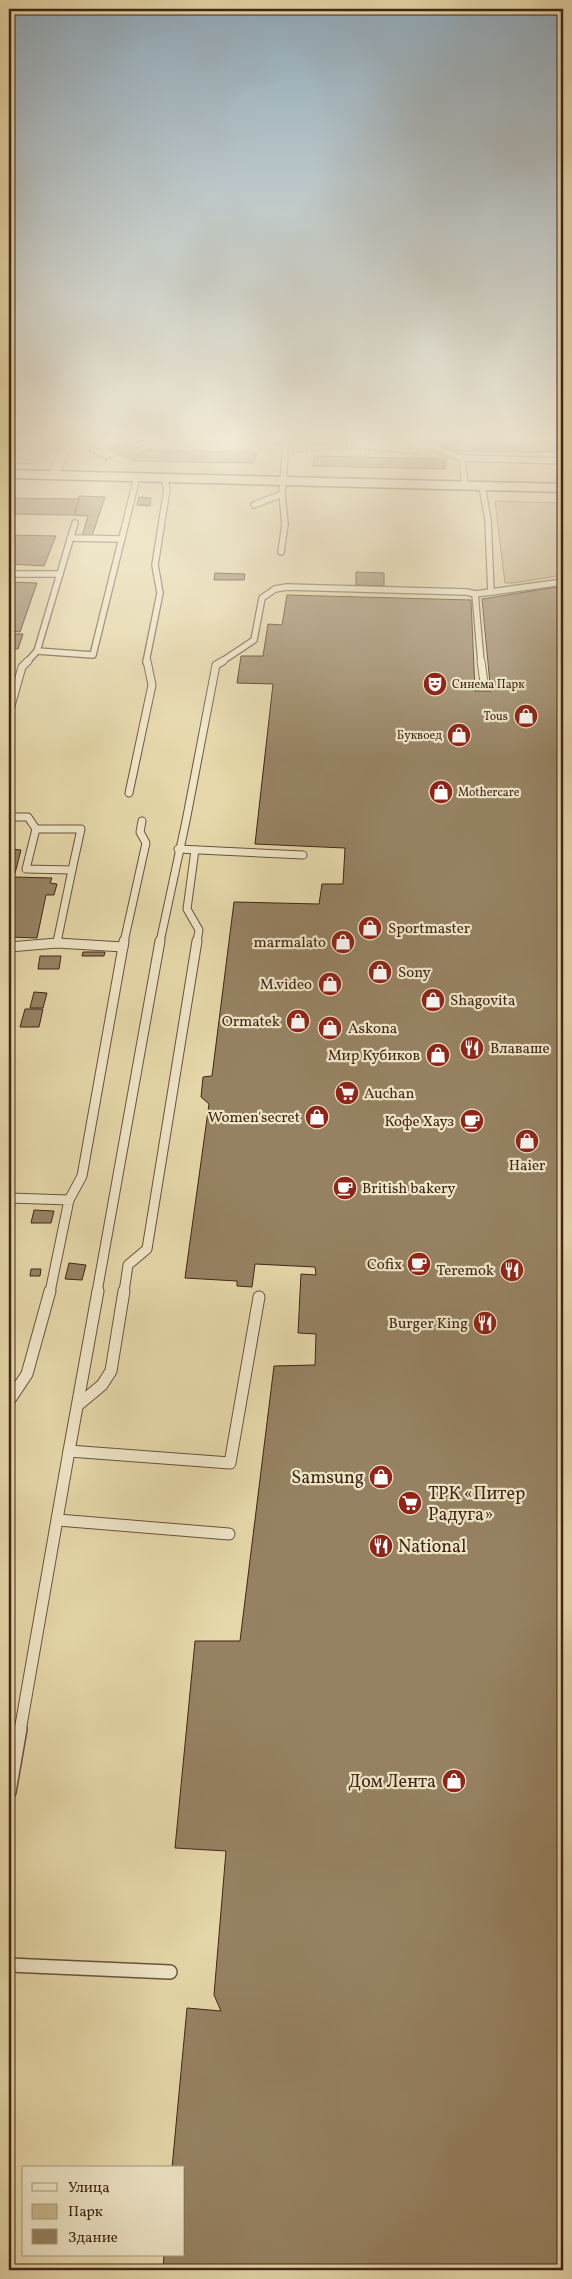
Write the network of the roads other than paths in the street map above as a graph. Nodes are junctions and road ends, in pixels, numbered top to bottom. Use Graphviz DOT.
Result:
graph roads {
  1 [pos="68,544"];
  2 [pos="119,544"];
  3 [pos="158,544"];
  4 [pos="283,544"];
  5 [pos="489,544"];
  6 [pos="282,552"];
  7 [pos="9,574"];
  8 [pos="60,574"];
  9 [pos="563,582"];
  10 [pos="491,592"];
  11 [pos="475,594"];
  12 [pos="37,651"];
  13 [pos="484,683"];
  14 [pos="9,712"];
  15 [pos="128,794"];
  16 [pos="9,817"];
  17 [pos="142,821"];
  18 [pos="36,828"];
  19 [pos="178,849"];
  20 [pos="195,850"];
  21 [pos="303,855"];
  22 [pos="72,870"];
  23 [pos="57,943"];
  24 [pos="9,947"];
  25 [pos="123,947"];
  26 [pos="9,1198"];
  27 [pos="69,1200"];
  28 [pos="259,1297"];
  29 [pos="9,1401"];
  30 [pos="78,1405"];
  31 [pos="69,1451"];
  32 [pos="58,1520"];
  33 [pos="229,1534"];
  34 [pos="9,1792"];
  35 [pos="9,1965"];
  36 [pos="170,1972"];
  1 -- 8 [label="lane"];
  2 -- 12 [label="lane"];
  3 -- 15 [label="lane"];
  4 -- 6 [label="lane"];
  5 -- 10 [label="lane"];
  7 -- 8 [label="lane"];
  8 -- 12 [label="lane"];
  9 -- 10 [label="lane"];
  10 -- 11 [label="lane"];
  11 -- 13 [label="lane"];
  11 -- 19 [label="lane"];
  12 -- 14 [label="lane"];
  16 -- 18 [label="lane"];
  17 -- 25 [label="lane"];
  18 -- 22 [label="lane"];
  18 -- 22 [label="lane"];
  19 -- 20 [label="lane"];
  19 -- 30 [label="lane"];
  20 -- 21 [label="lane"];
  20 -- 30 [label="lane"];
  22 -- 23 [label="lane"];
  23 -- 24 [label="lane"];
  23 -- 25 [label="lane"];
  25 -- 27 [label="lane"];
  26 -- 27 [label="lane"];
  27 -- 29 [label="lane"];
  28 -- 31 [label="lane"];
  30 -- 31 [label="lane"];
  31 -- 32 [label="lane"];
  32 -- 33 [label="lane"];
  32 -- 34 [label="lane"];
  35 -- 36 [label="lane"];
}
